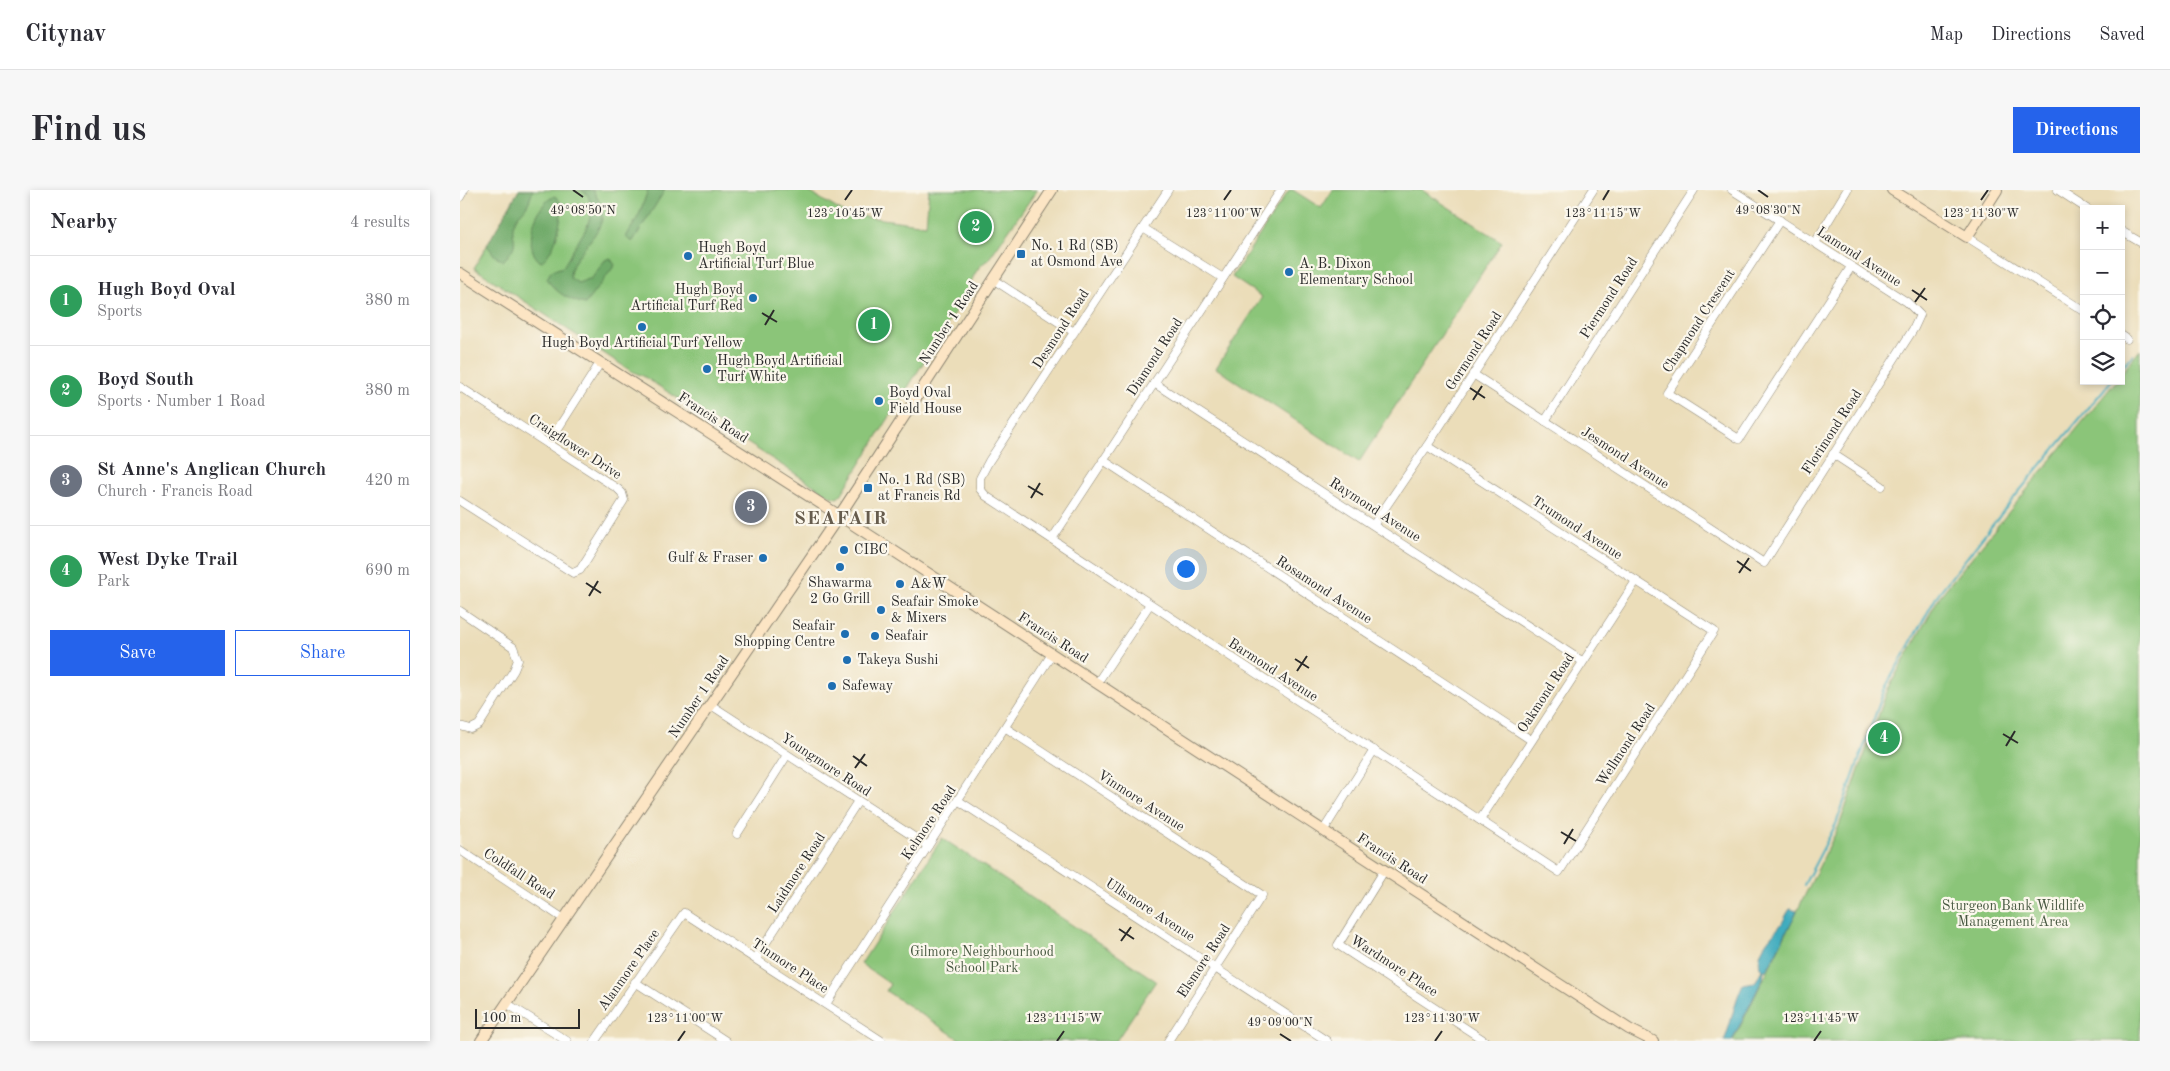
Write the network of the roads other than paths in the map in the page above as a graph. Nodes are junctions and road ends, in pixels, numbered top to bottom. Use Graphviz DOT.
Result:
graph roads {
  1 [pos="464,190"];
  2 [pos="1052,190"];
  3 [pos="1168,190"];
  4 [pos="1281,190"];
  5 [pos="1593,190"];
  6 [pos="1694,190"];
  7 [pos="1732,190"];
  8 [pos="1847,190"];
  9 [pos="1892,190"];
  10 [pos="1998,190"];
  11 [pos="2058,190"];
  12 [pos="460,197"];
  13 [pos="2081,205"];
  14 [pos="1780,220"];
  15 [pos="1144,228"];
  16 [pos="2125,233"];
  17 [pos="1967,237"];
  18 [pos="2140,242"];
  19 [pos="1815,243"];
  20 [pos="1851,267"];
  21 [pos="460,273"];
  22 [pos="1223,278"];
  23 [pos="994,280"];
  24 [pos="2080,308"];
  25 [pos="1920,315"];
  26 [pos="1074,332"];
  27 [pos="600,363"];
  28 [pos="1473,374"];
  29 [pos="1154,383"];
  30 [pos="460,387"];
  31 [pos="1545,420"];
  32 [pos="548,444"];
  33 [pos="1427,446"];
  34 [pos="1833,454"];
  35 [pos="1103,460"];
  36 [pos="979,484"];
  37 [pos="1882,486"];
  38 [pos="460,501"];
  39 [pos="840,516"];
  40 [pos="1374,524"];
  41 [pos="1052,539"];
  42 [pos="1764,563"];
  43 [pos="1636,581"];
  44 [pos="1150,604"];
  45 [pos="460,611"];
  46 [pos="1714,631"];
  47 [pos="1052,654"];
  48 [pos="1582,661"];
  49 [pos="1097,683"];
  50 [pos="711,705"];
  51 [pos="460,726"];
  52 [pos="1006,728"];
  53 [pos="1531,740"];
  54 [pos="1374,750"];
  55 [pos="787,755"];
  56 [pos="858,801"];
  57 [pos="959,801"];
  58 [pos="1480,820"];
  59 [pos="1323,831"];
  60 [pos="737,834"];
  61 [pos="928,846"];
  62 [pos="460,850"];
  63 [pos="1384,871"];
  64 [pos="1559,872"];
  65 [pos="1262,895"];
  66 [pos="684,914"];
  67 [pos="564,919"];
  68 [pos="756,958"];
  69 [pos="1215,968"];
  70 [pos="635,982"];
  71 [pos="506,1003"];
  72 [pos="826,1004"];
  73 [pos="1629,1029"];
  74 [pos="481,1041"];
  75 [pos="567,1041"];
  76 [pos="595,1041"];
  77 [pos="726,1041"];
  78 [pos="882,1041"];
  79 [pos="1168,1041"];
  80 [pos="1327,1041"];
  81 [pos="1485,1041"];
  82 [pos="1642,1041"];
  83 [pos="1653,1041"];
  1 -- 12 [label="street"];
  2 -- 23 [label="street, Number 1 Road"];
  3 -- 15 [label="street, Desmond Road"];
  4 -- 22 [label="street, Diamond Road"];
  5 -- 28 [label="street, Gormond Road"];
  6 -- 31 [label="street, Piermond Road"];
  7 -- 14 [label="street, Lamond Avenue"];
  8 -- 19 [label="street"];
  9 -- 17 [label="street"];
  10 -- 17 [label="street"];
  11 -- 13 [label="street"];
  14 -- 19 [label="street, Lamond Avenue"];
  14 -- 20 [label="street, Chapmond Crescent"];
  15 -- 22 [label="street"];
  15 -- 26 [label="street, Desmond Road"];
  16 -- 18 [label="street"];
  17 -- 24 [label="street"];
  19 -- 20 [label="street, Lamond Avenue"];
  20 -- 25 [label="street, Lamond Avenue"];
  21 -- 27 [label="street, Francis Road"];
  22 -- 29 [label="street, Diamond Road"];
  23 -- 26 [label="street"];
  23 -- 39 [label="street, Number 1 Road"];
  25 -- 34 [label="street, Florimond Road"];
  26 -- 36 [label="street, Desmond Road"];
  27 -- 32 [label="street"];
  27 -- 39 [label="street, Francis Road"];
  28 -- 31 [label="street, Jesmond Avenue"];
  28 -- 33 [label="street, Gormond Road"];
  29 -- 35 [label="street, Diamond Road"];
  29 -- 40 [label="street, Raymond Avenue"];
  30 -- 32 [label="street, Craigflower Drive"];
  31 -- 42 [label="street, Jesmond Avenue"];
  32 -- 38 [label="street, Craigflower Drive"];
  33 -- 40 [label="street, Gormond Road"];
  33 -- 43 [label="street, Trumond Avenue"];
  34 -- 37 [label="street"];
  34 -- 42 [label="street, Florimond Road"];
  35 -- 41 [label="street, Diamond Road"];
  35 -- 53 [label="street, Rosamond Avenue"];
  36 -- 41 [label="street, Barmond Avenue"];
  39 -- 47 [label="street, Francis Road"];
  39 -- 50 [label="street, Number 1 Road"];
  40 -- 48 [label="street, Raymond Avenue"];
  41 -- 44 [label="street, Barmond Avenue"];
  43 -- 46 [label="street, Trumond Avenue"];
  43 -- 48 [label="street, Oakmond Road"];
  44 -- 49 [label="street"];
  44 -- 54 [label="street, Barmond Avenue"];
  45 -- 51 [label="street"];
  46 -- 64 [label="street, Wellmond Road"];
  47 -- 49 [label="street, Francis Road"];
  47 -- 52 [label="street, Kelmore Road"];
  48 -- 53 [label="street, Oakmond Road"];
  49 -- 59 [label="street, Francis Road"];
  50 -- 55 [label="street, Youngmore Road"];
  50 -- 67 [label="street, Number 1 Road"];
  52 -- 57 [label="street, Kelmore Road"];
  52 -- 65 [label="street, Vinmore Avenue"];
  53 -- 58 [label="street, Oakmond Road"];
  54 -- 58 [label="street, Barmond Avenue"];
  54 -- 59 [label="street"];
  55 -- 56 [label="street, Youngmore Road"];
  55 -- 60 [label="street"];
  56 -- 61 [label="street, Youngmore Road"];
  56 -- 68 [label="street, Laidmore Road"];
  57 -- 61 [label="street, Kelmore Road"];
  57 -- 69 [label="street, Ullsmore Avenue"];
  58 -- 64 [label="street, Barmond Avenue"];
  59 -- 63 [label="street, Francis Road"];
  61 -- 72 [label="street, Kelmore Road"];
  62 -- 67 [label="street, Coldfall Road"];
  63 -- 73 [label="street, Francis Road"];
  63 -- 81 [label="street, Wardmore Place"];
  65 -- 69 [label="street, Elsmore Road"];
  66 -- 68 [label="street, Tinmore Place"];
  66 -- 70 [label="street, Alanmore Place"];
  67 -- 71 [label="street, Number 1 Road"];
  68 -- 72 [label="street, Tinmore Place"];
  69 -- 79 [label="street, Elsmore Road"];
  69 -- 80 [label="street, Ullsmore Avenue"];
  70 -- 76 [label="street, Alanmore Place"];
  70 -- 77 [label="street"];
  71 -- 74 [label="street, Number 1 Road"];
  71 -- 75 [label="street"];
  72 -- 78 [label="street, Tinmore Place"];
  73 -- 82 [label="street, Francis Road"];
  73 -- 83 [label="street, Francis Road"];
}
